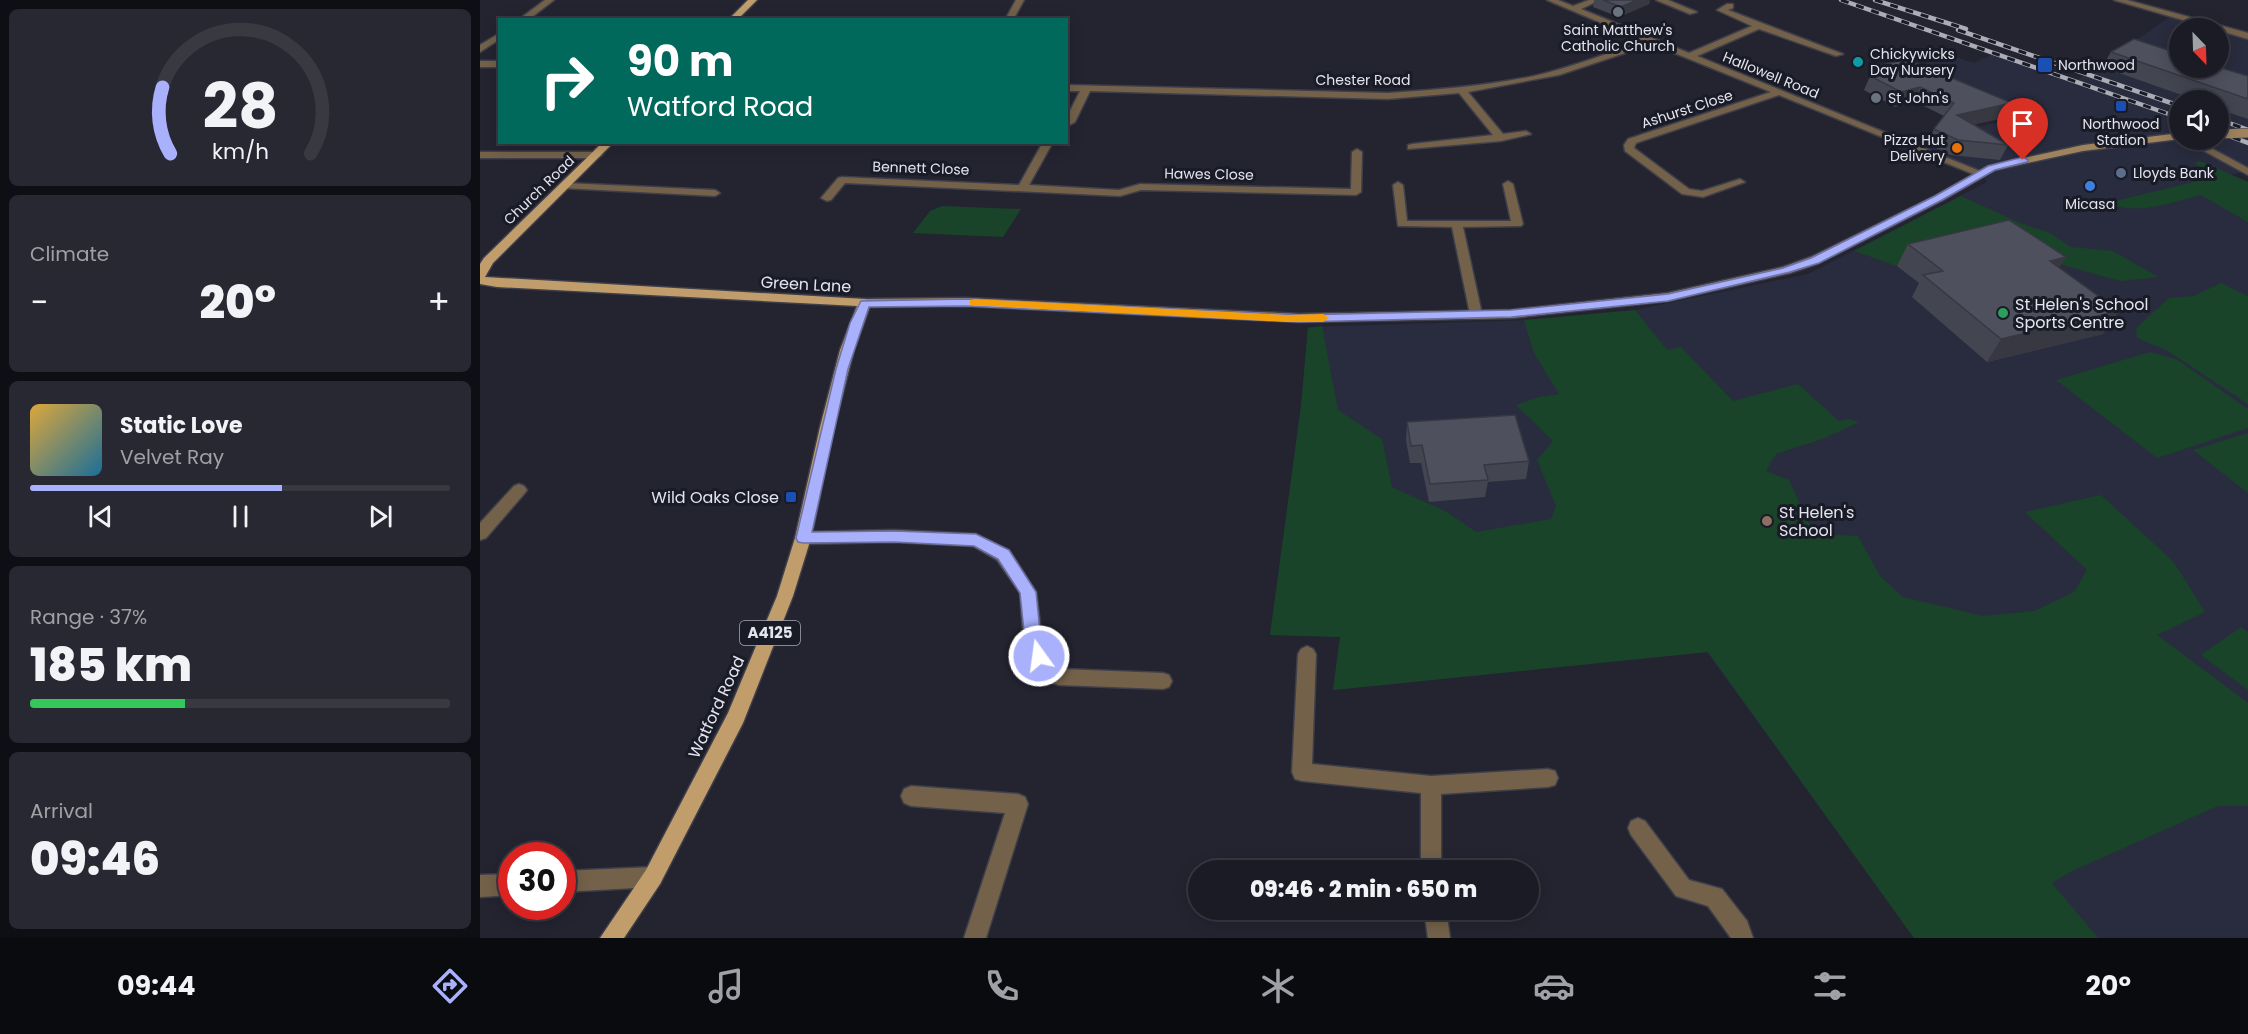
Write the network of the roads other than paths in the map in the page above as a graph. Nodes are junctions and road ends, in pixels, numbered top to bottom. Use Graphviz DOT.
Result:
graph roads {
  1 [pos="550,0"];
  2 [pos="753,0"];
  3 [pos="1020,0"];
  4 [pos="1551,0"];
  5 [pos="1596,0"];
  6 [pos="1660,0"];
  7 [pos="2118,0"];
  8 [pos="1730,6"];
  9 [pos="1573,9"];
  10 [pos="1693,12"];
  11 [pos="525,18"];
  12 [pos="734,18"];
  13 [pos="1010,18"];
  14 [pos="1758,26"];
  15 [pos="498,36"];
  16 [pos="2248,36"];
  17 [pos="1652,41"];
  18 [pos="480,49"];
  19 [pos="1839,54"];
  20 [pos="1689,56"];
  21 [pos="480,64"];
  22 [pos="498,64"];
  23 [pos="1068,88"];
  24 [pos="1086,89"];
  25 [pos="1462,91"];
  26 [pos="1777,93"];
  27 [pos="1068,123"];
  28 [pos="2248,133"];
  29 [pos="1526,134"];
  30 [pos="2229,134"];
  31 [pos="2169,137"];
  32 [pos="1501,138"];
  33 [pos="607,144"];
  34 [pos="1047,144"];
  35 [pos="1412,147"];
  36 [pos="2207,150"];
  37 [pos="1357,152"];
  38 [pos="480,155"];
  39 [pos="597,155"];
  40 [pos="2248,172"];
  41 [pos="1982,174"];
  42 [pos="1740,182"];
  43 [pos="1508,184"];
  44 [pos="1398,185"];
  45 [pos="566,186"];
  46 [pos="1023,187"];
  47 [pos="715,193"];
  48 [pos="827,198"];
  49 [pos="1457,225"];
  50 [pos="480,275"];
  51 [pos="480,280"];
  52 [pos="865,303"];
  53 [pos="1476,314"];
  54 [pos="519,490"];
  55 [pos="480,534"];
  56 [pos="803,538"];
  57 [pos="1307,654"];
  58 [pos="1163,681"];
  59 [pos="1548,778"];
  60 [pos="1431,785"];
  61 [pos="911,796"];
  62 [pos="1638,828"];
  63 [pos="1431,860"];
  64 [pos="653,877"];
  65 [pos="576,881"];
  66 [pos="498,885"];
  67 [pos="480,886"];
  68 [pos="1437,920"];
  69 [pos="611,938"];
  70 [pos="975,938"];
  71 [pos="1439,938"];
  72 [pos="1742,938"];
  1 -- 11 [label="street"];
  2 -- 12 [label="main road"];
  3 -- 13 [label="street"];
  4 -- 9 [label="street, Hallowell Road"];
  5 -- 9 [label="street"];
  6 -- 10 [label="street"];
  7 -- 16 [label="street"];
  8 -- 14 [label="street"];
  9 -- 17 [label="street, Hallowell Road"];
  14 -- 19 [label="street"];
  14 -- 20 [label="street"];
  15 -- 18 [label="street"];
  17 -- 20 [label="street, Hallowell Road"];
  17 -- 25 [label="street, Chester Road"];
  20 -- 26 [label="street, Hallowell Road"];
  21 -- 22 [label="street"];
  23 -- 24 [label="street, Chester Road"];
  24 -- 25 [label="street, Chester Road"];
  24 -- 27 [label="street"];
  25 -- 32 [label="street"];
  26 -- 41 [label="street, Hallowell Road"];
  26 -- 42 [label="street, Ashurst Close"];
  28 -- 30 [label="main road, bridge"];
  29 -- 32 [label="street"];
  31 -- 41 [label="main road, Green Lane"];
  32 -- 35 [label="street"];
  33 -- 39 [label="main road, Church Road"];
  34 -- 46 [label="street"];
  36 -- 40 [label="street"];
  37 -- 46 [label="street, Hawes Close"];
  38 -- 39 [label="street"];
  39 -- 45 [label="main road, Church Road"];
  41 -- 53 [label="main road, Green Lane"];
  43 -- 49 [label="street"];
  44 -- 49 [label="street"];
  45 -- 47 [label="street"];
  45 -- 50 [label="main road, Church Road"];
  46 -- 48 [label="street, Bennett Close"];
  49 -- 53 [label="street"];
  51 -- 52 [label="main road, Green Lane"];
  52 -- 53 [label="main road, Green Lane"];
  52 -- 56 [label="main road, Watford Road / A4125"];
  54 -- 55 [label="street"];
  56 -- 58 [label="street"];
  56 -- 64 [label="main road, Watford Road / A4125"];
  57 -- 60 [label="street"];
  59 -- 60 [label="street"];
  60 -- 63 [label="street"];
  61 -- 70 [label="street"];
  62 -- 72 [label="street"];
  64 -- 65 [label="street"];
  64 -- 69 [label="main road, Watford Road / A4125"];
  66 -- 67 [label="street"];
  68 -- 71 [label="street"];
}
